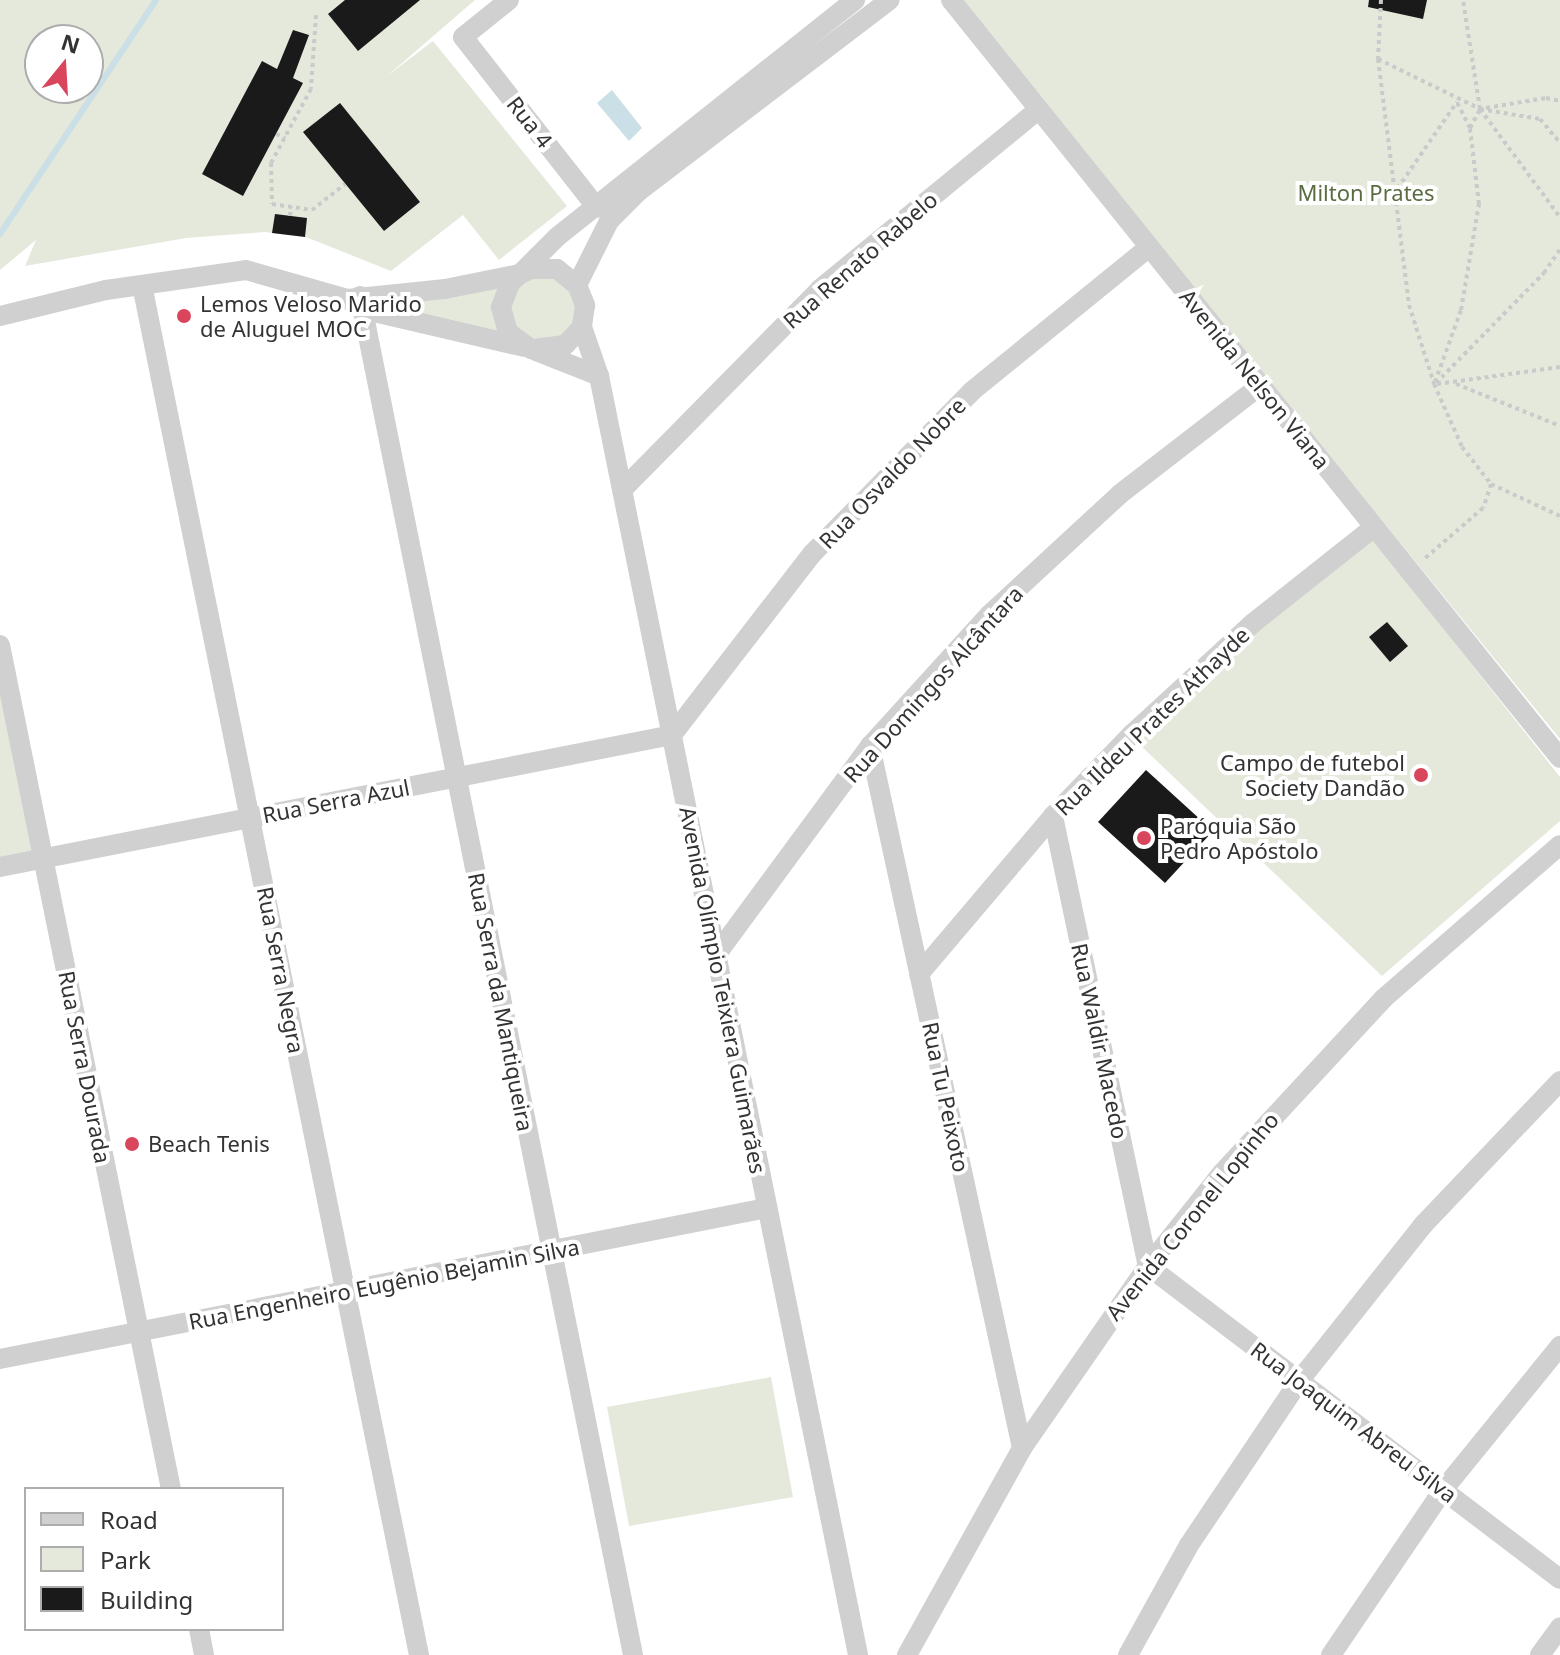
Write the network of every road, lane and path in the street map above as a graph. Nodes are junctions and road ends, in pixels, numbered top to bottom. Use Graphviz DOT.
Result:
graph roads {
  1 [pos="509,0"];
  2 [pos="855,0"];
  3 [pos="890,0"];
  4 [pos="951,0"];
  5 [pos="1381,0"];
  6 [pos="1463,0"];
  7 [pos="316,15"];
  8 [pos="1378,59"];
  9 [pos="756,90"];
  10 [pos="1560,101"];
  11 [pos="1457,102"];
  12 [pos="1039,109"];
  13 [pos="1480,109"];
  14 [pos="1470,128"];
  15 [pos="276,134"];
  16 [pos="285,138"];
  17 [pos="1560,143"];
  18 [pos="345,184"];
  19 [pos="1393,195"];
  20 [pos="291,207"];
  21 [pos="597,208"];
  22 [pos="290,216"];
  23 [pos="1560,217"];
  24 [pos="1149,247"];
  25 [pos="1560,249"];
  26 [pos="520,274"];
  27 [pos="142,285"];
  28 [pos="577,285"];
  29 [pos="364,302"];
  30 [pos="0,316"];
  31 [pos="582,327"];
  32 [pos="529,349"];
  33 [pos="1560,367"];
  34 [pos="599,376"];
  35 [pos="1453,383"];
  36 [pos="1434,384"];
  37 [pos="1261,385"];
  38 [pos="1560,426"];
  39 [pos="1491,484"];
  40 [pos="622,490"];
  41 [pos="1560,516"];
  42 [pos="1374,527"];
  43 [pos="1409,573"];
  44 [pos="0,645"];
  45 [pos="672,735"];
  46 [pos="870,746"];
  47 [pos="1560,758"];
  48 [pos="456,777"];
  49 [pos="1053,816"];
  50 [pos="250,818"];
  51 [pos="1560,845"];
  52 [pos="43,859"];
  53 [pos="0,867"];
  54 [pos="716,955"];
  55 [pos="919,974"];
  56 [pos="1560,1081"];
  57 [pos="767,1208"];
  58 [pos="552,1250"];
  59 [pos="1148,1266"];
  60 [pos="346,1291"];
  61 [pos="139,1332"];
  62 [pos="1560,1346"];
  63 [pos="0,1359"];
  64 [pos="1299,1381"];
  65 [pos="1022,1448"];
  66 [pos="171,1487"];
  67 [pos="1443,1490"];
  68 [pos="1560,1579"];
  69 [pos="1560,1627"];
  70 [pos="199,1631"];
  71 [pos="204,1655"];
  72 [pos="419,1655"];
  73 [pos="633,1655"];
  74 [pos="858,1655"];
  75 [pos="907,1655"];
  76 [pos="1128,1655"];
  77 [pos="1331,1655"];
  78 [pos="1540,1655"];
  1 -- 21 [label="street, Rua 4"];
  2 -- 9 [label="street"];
  3 -- 9 [label="street"];
  4 -- 12 [label="street, Avenida Nelson Viana"];
  5 -- 8 [label="path"];
  6 -- 13 [label="path"];
  7 -- 16 [label="path"];
  8 -- 11 [label="path"];
  8 -- 19 [label="path"];
  9 -- 21 [label="street"];
  9 -- 28 [label="street"];
  10 -- 13 [label="path"];
  11 -- 13 [label="path"];
  11 -- 14 [label="path"];
  11 -- 19 [label="path"];
  12 -- 24 [label="street, Avenida Nelson Viana"];
  12 -- 40 [label="street, Rua Renato Rabelo"];
  13 -- 14 [label="path"];
  13 -- 17 [label="path"];
  13 -- 23 [label="path"];
  14 -- 36 [label="path"];
  15 -- 16 [label="path"];
  16 -- 20 [label="path"];
  18 -- 20 [label="path"];
  19 -- 36 [label="path"];
  20 -- 22 [label="path"];
  21 -- 26 [label="street"];
  24 -- 37 [label="street, Avenida Nelson Viana"];
  24 -- 45 [label="street, Rua Osvaldo Nobre"];
  25 -- 36 [label="path"];
  26 -- 28 [label="street"];
  26 -- 29 [label="street"];
  26 -- 32 [label="street"];
  27 -- 29 [label="street"];
  27 -- 30 [label="street"];
  27 -- 50 [label="street, Rua Serra Negra"];
  28 -- 31 [label="street"];
  29 -- 32 [label="street"];
  29 -- 48 [label="street, Rua Serra da Mantiqueira"];
  31 -- 32 [label="street"];
  31 -- 34 [label="street, Avenida Olímpio Teixiera Guimarães"];
  32 -- 34 [label="street"];
  33 -- 35 [label="path"];
  34 -- 40 [label="street, Avenida Olímpio Teixiera Guimarães"];
  35 -- 36 [label="path"];
  35 -- 38 [label="path"];
  36 -- 39 [label="path"];
  37 -- 42 [label="street, Avenida Nelson Viana"];
  37 -- 46 [label="street, Rua Domingos Alcântara"];
  39 -- 41 [label="path"];
  39 -- 43 [label="path"];
  40 -- 45 [label="street, Avenida Olímpio Teixiera Guimarães"];
  42 -- 43 [label="street, Avenida Nelson Viana"];
  42 -- 49 [label="street, Rua Ildeu Prates Athayde"];
  43 -- 47 [label="street, Avenida Nelson Viana"];
  44 -- 52 [label="street, Rua Serra Dourada"];
  45 -- 48 [label="street, Rua Serra Azul"];
  45 -- 54 [label="street, Avenida Olímpio Teixiera Guimarães"];
  46 -- 54 [label="street, Rua Domingos Alcântara"];
  46 -- 55 [label="street, Rua Tu Peixoto"];
  48 -- 50 [label="street, Rua Serra Azul"];
  48 -- 58 [label="street, Rua Serra da Mantiqueira"];
  49 -- 55 [label="street, Rua Ildeu Prates Athayde"];
  49 -- 59 [label="street, Rua Waldir Macedo"];
  50 -- 52 [label="street, Rua Serra Azul"];
  50 -- 60 [label="street, Rua Serra Negra"];
  51 -- 59 [label="street, Avenida Coronel Lopinho"];
  52 -- 53 [label="street, Rua Serra Azul"];
  52 -- 61 [label="street, Rua Serra Dourada"];
  54 -- 57 [label="street, Avenida Olímpio Teixiera Guimarães"];
  55 -- 65 [label="street, Rua Tu Peixoto"];
  56 -- 64 [label="street"];
  57 -- 58 [label="street, Rua Engenheiro Eugênio Bejamin Silva"];
  57 -- 74 [label="street, Avenida Olímpio Teixiera Guimarães"];
  58 -- 60 [label="street, Rua Engenheiro Eugênio Bejamin Silva"];
  58 -- 73 [label="street, Rua Serra da Mantiqueira"];
  59 -- 64 [label="street, Rua Joaquim Abreu Silva"];
  59 -- 65 [label="street, Avenida Coronel Lopinho"];
  60 -- 61 [label="street, Rua Engenheiro Eugênio Bejamin Silva"];
  60 -- 72 [label="street, Rua Serra Negra"];
  61 -- 63 [label="street, Rua Engenheiro Eugênio Bejamin Silva"];
  61 -- 66 [label="street, Rua Serra Dourada"];
  62 -- 67 [label="street"];
  64 -- 67 [label="street, Rua Joaquim Abreu Silva"];
  64 -- 76 [label="street"];
  65 -- 75 [label="street, Avenida Coronel Lopinho"];
  67 -- 68 [label="street, Rua Joaquim Abreu Silva"];
  67 -- 77 [label="street"];
  69 -- 78 [label="street"];
  70 -- 71 [label="street"];
}
